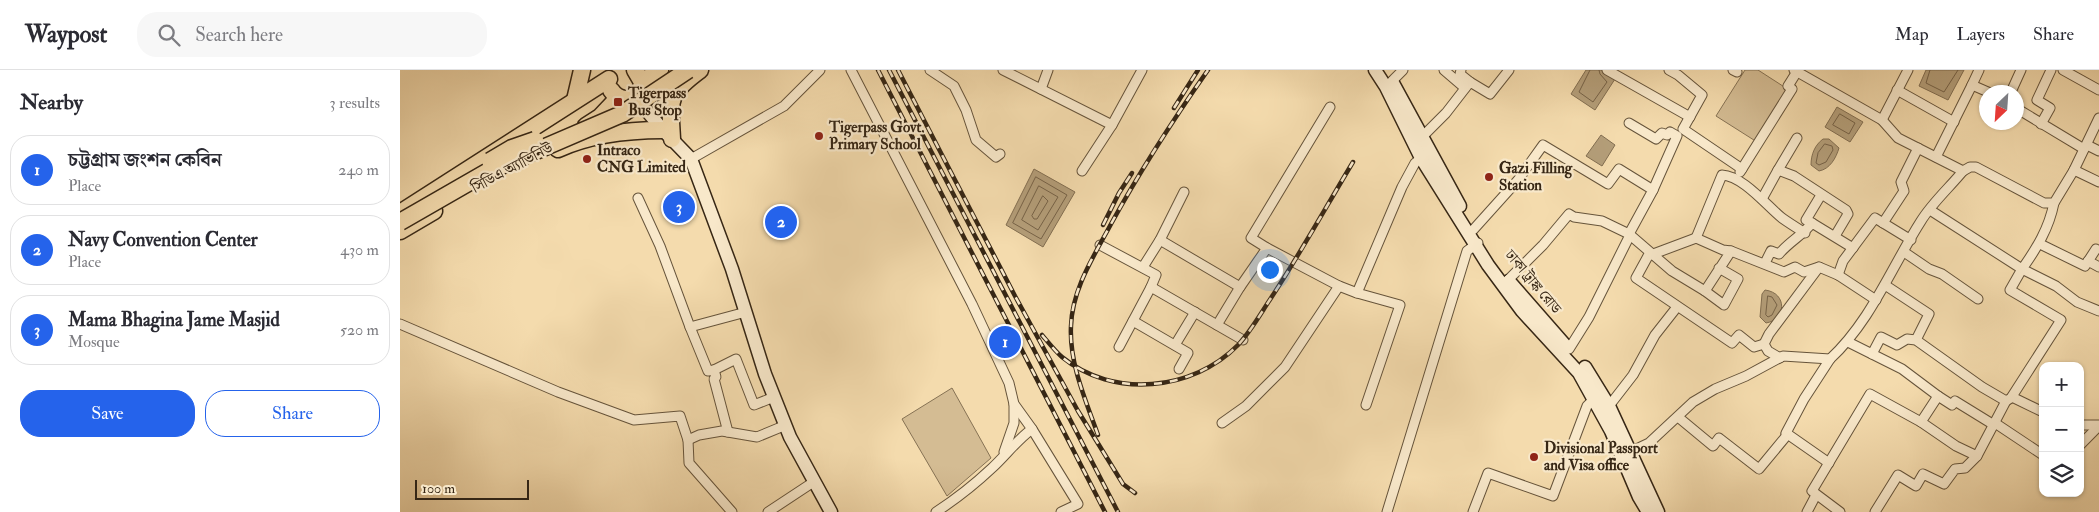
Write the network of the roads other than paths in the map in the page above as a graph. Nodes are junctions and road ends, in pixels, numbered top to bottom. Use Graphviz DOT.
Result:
graph roads {
  1 [pos="582,70"];
  2 [pos="660,70"];
  3 [pos="671,70"];
  4 [pos="688,70"];
  5 [pos="700,70"];
  6 [pos="820,70"];
  7 [pos="851,70"];
  8 [pos="930,70"];
  9 [pos="1003,70"];
  10 [pos="1048,70"];
  11 [pos="1142,70"];
  12 [pos="1375,70"];
  13 [pos="1403,70"];
  14 [pos="1444,70"];
  15 [pos="1461,70"];
  16 [pos="1509,70"];
  17 [pos="1608,70"];
  18 [pos="1669,70"];
  19 [pos="1908,70"];
  20 [pos="1979,70"];
  21 [pos="2021,70"];
  22 [pos="2051,70"];
  23 [pos="2063,70"];
  24 [pos="1796,71"];
  25 [pos="1679,72"];
  26 [pos="2082,74"];
  27 [pos="612,75"];
  28 [pos="642,75"];
  29 [pos="1389,75"];
  30 [pos="1467,85"];
  31 [pos="1972,85"];
  32 [pos="2014,85"];
  33 [pos="1979,88"];
  34 [pos="1041,89"];
  35 [pos="1897,90"];
  36 [pos="2099,90"];
  37 [pos="635,97"];
  38 [pos="618,98"];
  39 [pos="575,100"];
  40 [pos="1330,107"];
  41 [pos="2024,113"];
  42 [pos="1690,117"];
  43 [pos="2099,118"];
  44 [pos="1882,120"];
  45 [pos="1629,122"];
  46 [pos="1954,122"];
  47 [pos="2041,124"];
  48 [pos="1112,125"];
  49 [pos="669,131"];
  50 [pos="1423,136"];
  51 [pos="1797,138"];
  52 [pos="2086,147"];
  53 [pos="1918,148"];
  54 [pos="2099,151"];
  55 [pos="1000,154"];
  56 [pos="1426,154"];
  57 [pos="1936,157"];
  58 [pos="530,158"];
  59 [pos="691,159"];
  60 [pos="1742,169"];
  61 [pos="1778,170"];
  62 [pos="2074,170"];
  63 [pos="1082,171"];
  64 [pos="1963,171"];
  65 [pos="1736,179"];
  66 [pos="2099,182"];
  67 [pos="1653,190"];
  68 [pos="1184,192"];
  69 [pos="1822,194"];
  70 [pos="638,198"];
  71 [pos="1762,199"];
  72 [pos="2054,203"];
  73 [pos="1930,210"];
  74 [pos="400,214"];
  75 [pos="400,222"];
  76 [pos="1812,223"];
  77 [pos="1883,223"];
  78 [pos="1468,227"];
  79 [pos="400,231"];
  80 [pos="1805,233"];
  81 [pos="1629,234"];
  82 [pos="1834,236"];
  83 [pos="1696,238"];
  84 [pos="1160,240"];
  85 [pos="1911,240"];
  86 [pos="1478,243"];
  87 [pos="1100,244"];
  88 [pos="2040,244"];
  89 [pos="1267,248"];
  90 [pos="1853,248"];
  91 [pos="2096,249"];
  92 [pos="1731,251"];
  93 [pos="1904,252"];
  94 [pos="1653,254"];
  95 [pos="2088,261"];
  96 [pos="1764,263"];
  97 [pos="1143,267"];
  98 [pos="1819,267"];
  99 [pos="2099,267"];
  100 [pos="1719,268"];
  101 [pos="2022,268"];
  102 [pos="1838,275"];
  103 [pos="1508,280"];
  104 [pos="1885,285"];
  105 [pos="1339,286"];
  106 [pos="1151,287"];
  107 [pos="1240,287"];
  108 [pos="1705,292"];
  109 [pos="1357,293"];
  110 [pos="1978,299"];
  111 [pos="1876,300"];
  112 [pos="1677,307"];
  113 [pos="2099,310"];
  114 [pos="746,312"];
  115 [pos="1194,312"];
  116 [pos="1133,321"];
  117 [pos="400,324"];
  118 [pos="1217,325"];
  119 [pos="690,327"];
  120 [pos="1243,340"];
  121 [pos="1916,340"];
  122 [pos="1848,342"];
  123 [pos="1764,344"];
  124 [pos="1175,345"];
  125 [pos="1119,347"];
  126 [pos="1569,349"];
  127 [pos="1872,354"];
  128 [pos="1780,358"];
  129 [pos="1830,359"];
  130 [pos="1179,369"];
  131 [pos="714,370"];
  132 [pos="1938,396"];
  133 [pos="774,398"];
  134 [pos="1594,399"];
  135 [pos="2009,399"];
  136 [pos="1014,404"];
  137 [pos="1366,405"];
  138 [pos="1609,406"];
  139 [pos="2039,410"];
  140 [pos="1678,417"];
  141 [pos="1921,422"];
  142 [pos="1222,423"];
  143 [pos="1994,424"];
  144 [pos="786,425"];
  145 [pos="2084,425"];
  146 [pos="2099,426"];
  147 [pos="1032,429"];
  148 [pos="728,432"];
  149 [pos="1788,434"];
  150 [pos="688,440"];
  151 [pos="2084,440"];
  152 [pos="1630,452"];
  153 [pos="2039,452"];
  154 [pos="1004,455"];
  155 [pos="1977,456"];
  156 [pos="1829,463"];
  157 [pos="815,481"];
  158 [pos="1816,494"];
  159 [pos="1079,508"];
  160 [pos="732,512"];
  161 [pos="768,512"];
  162 [pos="830,512"];
  163 [pos="936,512"];
  164 [pos="1061,512"];
  165 [pos="1387,512"];
  166 [pos="1473,512"];
  167 [pos="1648,512"];
  168 [pos="1658,512"];
  169 [pos="1806,512"];
  170 [pos="1840,512"];
  171 [pos="1875,512"];
  1 -- 39 [label="highway"];
  2 -- 28 [label="highway"];
  3 -- 74 [label="highway, bridge"];
  4 -- 75 [label="highway, bridge"];
  5 -- 49 [label="highway"];
  6 -- 59 [label="street"];
  7 -- 136 [label="street"];
  8 -- 55 [label="street"];
  9 -- 34 [label="street"];
  10 -- 34 [label="street"];
  11 -- 48 [label="street"];
  12 -- 56 [label="main road, ঢাকা ট্রাঙ্ক রোড"];
  13 -- 29 [label="street"];
  14 -- 30 [label="street"];
  15 -- 30 [label="street"];
  16 -- 30 [label="street"];
  17 -- 42 [label="street"];
  18 -- 25 [label="street"];
  19 -- 35 [label="street"];
  20 -- 31 [label="street"];
  21 -- 32 [label="street"];
  22 -- 47 [label="street"];
  23 -- 26 [label="street"];
  24 -- 44 [label="street"];
  24 -- 60 [label="street"];
  25 -- 42 [label="street"];
  26 -- 36 [label="street"];
  27 -- 38 [label="highway"];
  27 -- 39 [label="highway, সিডিএ অ্যাভিনিউ"];
  28 -- 37 [label="highway"];
  29 -- 50 [label="main road, ঢাকা ট্রাঙ্ক রোড"];
  30 -- 50 [label="street"];
  31 -- 33 [label="street"];
  31 -- 46 [label="street"];
  34 -- 48 [label="street"];
  35 -- 44 [label="street"];
  35 -- 46 [label="street"];
  37 -- 38 [label="highway"];
  37 -- 49 [label="main road"];
  38 -- 58 [label="highway, সিডিএ অ্যাভিনিউ"];
  39 -- 74 [label="highway, সিডিএ অ্যাভিনিউ"];
  40 -- 89 [label="street"];
  41 -- 47 [label="street"];
  42 -- 60 [label="street"];
  43 -- 52 [label="street"];
  44 -- 53 [label="street"];
  45 -- 67 [label="street"];
  46 -- 57 [label="street"];
  47 -- 52 [label="street"];
  48 -- 63 [label="street"];
  49 -- 58 [label="highway"];
  49 -- 59 [label="main road"];
  50 -- 56 [label="main road, ঢাকা ট্রাঙ্ক রোড"];
  51 -- 61 [label="street"];
  52 -- 54 [label="street"];
  52 -- 62 [label="street"];
  53 -- 57 [label="street"];
  53 -- 77 [label="street"];
  56 -- 78 [label="main road, ঢাকা ট্রাঙ্ক রোড"];
  56 -- 109 [label="street"];
  57 -- 64 [label="street"];
  58 -- 79 [label="highway, সিডিএ অ্যাভিনিউ"];
  59 -- 114 [label="main road"];
  60 -- 65 [label="street"];
  61 -- 69 [label="street"];
  61 -- 71 [label="street"];
  62 -- 66 [label="street"];
  62 -- 72 [label="street"];
  64 -- 72 [label="street"];
  64 -- 73 [label="street"];
  65 -- 71 [label="street"];
  65 -- 83 [label="street"];
  67 -- 78 [label="street"];
  67 -- 81 [label="street"];
  68 -- 84 [label="street"];
  69 -- 76 [label="street"];
  69 -- 82 [label="street"];
  70 -- 119 [label="street"];
  71 -- 80 [label="street"];
  72 -- 88 [label="street"];
  73 -- 85 [label="street"];
  73 -- 101 [label="street"];
  76 -- 80 [label="street"];
  76 -- 82 [label="street"];
  77 -- 85 [label="street"];
  77 -- 90 [label="street"];
  78 -- 86 [label="main road, ঢাকা ট্রাঙ্ক রোড"];
  80 -- 96 [label="street"];
  81 -- 94 [label="street"];
  81 -- 103 [label="street"];
  81 -- 126 [label="street"];
  82 -- 90 [label="street"];
  83 -- 92 [label="street"];
  83 -- 94 [label="street"];
  84 -- 97 [label="street"];
  84 -- 107 [label="street"];
  85 -- 93 [label="street"];
  86 -- 103 [label="main road, ঢাকা ট্রাঙ্ক রোড"];
  86 -- 134 [label="main road"];
  86 -- 165 [label="street"];
  87 -- 97 [label="street"];
  88 -- 95 [label="street"];
  88 -- 101 [label="street"];
  89 -- 105 [label="street"];
  89 -- 107 [label="street"];
  90 -- 102 [label="street"];
  91 -- 95 [label="street"];
  92 -- 96 [label="street"];
  92 -- 100 [label="street"];
  93 -- 104 [label="street"];
  93 -- 110 [label="street"];
  94 -- 108 [label="street"];
  94 -- 112 [label="street"];
  95 -- 99 [label="street"];
  96 -- 98 [label="street"];
  97 -- 106 [label="street"];
  98 -- 102 [label="street"];
  98 -- 123 [label="street"];
  100 -- 108 [label="street"];
  100 -- 108 [label="street"];
  101 -- 113 [label="street"];
  101 -- 135 [label="street"];
  102 -- 111 [label="street"];
  103 -- 126 [label="main road, ঢাকা ট্রাঙ্ক রোড"];
  104 -- 111 [label="street"];
  104 -- 121 [label="street"];
  105 -- 109 [label="street"];
  105 -- 142 [label="street"];
  106 -- 115 [label="street"];
  106 -- 116 [label="street"];
  107 -- 118 [label="street"];
  109 -- 137 [label="street"];
  111 -- 122 [label="street"];
  112 -- 123 [label="street"];
  112 -- 138 [label="street"];
  114 -- 119 [label="street"];
  114 -- 133 [label="main road"];
  115 -- 118 [label="street"];
  115 -- 124 [label="street"];
  116 -- 124 [label="street"];
  116 -- 125 [label="street"];
  117 -- 150 [label="street"];
  118 -- 120 [label="street"];
  119 -- 131 [label="street"];
  121 -- 127 [label="street"];
  121 -- 135 [label="street"];
  122 -- 127 [label="street"];
  122 -- 129 [label="street"];
  123 -- 128 [label="street"];
  124 -- 130 [label="street"];
  126 -- 138 [label="main road, ঢাকা ট্রাঙ্ক রোড"];
  127 -- 132 [label="street"];
  128 -- 129 [label="street"];
  128 -- 140 [label="street"];
  129 -- 149 [label="street"];
  131 -- 133 [label="street"];
  131 -- 148 [label="street"];
  132 -- 141 [label="street"];
  132 -- 143 [label="street"];
  133 -- 144 [label="main road"];
  134 -- 166 [label="street"];
  134 -- 167 [label="main road"];
  135 -- 139 [label="street"];
  135 -- 143 [label="street"];
  136 -- 147 [label="street"];
  136 -- 154 [label="street"];
  138 -- 152 [label="main road, ঢাকা ট্রাঙ্ক রোড"];
  140 -- 149 [label="street"];
  140 -- 152 [label="street"];
  141 -- 155 [label="street"];
  141 -- 156 [label="street"];
  143 -- 153 [label="street"];
  143 -- 155 [label="street"];
  144 -- 148 [label="street"];
  144 -- 157 [label="main road"];
  145 -- 146 [label="street"];
  146 -- 151 [label="street"];
  147 -- 154 [label="street"];
  147 -- 159 [label="street"];
  148 -- 150 [label="street"];
  149 -- 156 [label="street"];
  150 -- 160 [label="street"];
  152 -- 168 [label="main road, ঢাকা ট্রাঙ্ক রোড"];
  154 -- 163 [label="street"];
  155 -- 171 [label="street"];
  156 -- 158 [label="street"];
  157 -- 161 [label="street"];
  157 -- 162 [label="main road"];
  158 -- 169 [label="street"];
  158 -- 170 [label="street"];
  159 -- 164 [label="street"];
}
